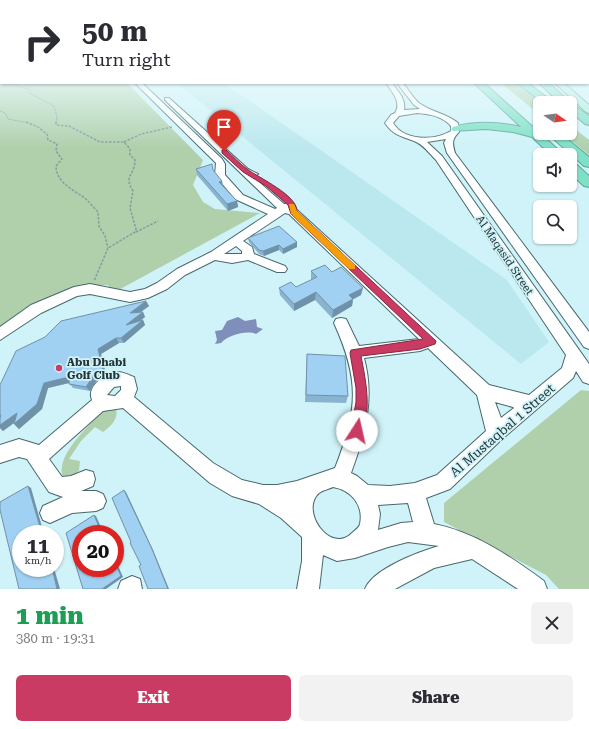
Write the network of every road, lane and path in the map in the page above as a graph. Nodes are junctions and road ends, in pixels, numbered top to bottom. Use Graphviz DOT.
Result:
graph roads {
  1 [pos="30,93"];
  2 [pos="149,93"];
  3 [pos="160,93"];
  4 [pos="396,93"];
  5 [pos="408,93"];
  6 [pos="494,93"];
  7 [pos="501,93"];
  8 [pos="571,93"];
  9 [pos="577,93"];
  10 [pos="509,104"];
  11 [pos="589,104"];
  12 [pos="589,110"];
  13 [pos="0,111"];
  14 [pos="577,112"];
  15 [pos="431,113"];
  16 [pos="398,114"];
  17 [pos="448,119"];
  18 [pos="589,122"];
  19 [pos="577,123"];
  20 [pos="181,125"];
  21 [pos="533,132"];
  22 [pos="589,132"];
  23 [pos="454,133"];
  24 [pos="533,134"];
  25 [pos="415,138"];
  26 [pos="542,140"];
  27 [pos="561,140"];
  28 [pos="124,142"];
  29 [pos="550,148"];
  30 [pos="589,163"];
  31 [pos="577,172"];
  32 [pos="589,183"];
  33 [pos="285,210"];
  34 [pos="158,221"];
  35 [pos="135,232"];
  36 [pos="236,241"];
  37 [pos="108,248"];
  38 [pos="215,255"];
  39 [pos="248,256"];
  40 [pos="281,270"];
  41 [pos="90,289"];
  42 [pos="341,323"];
  43 [pos="0,334"];
  44 [pos="431,341"];
  45 [pos="589,343"];
  46 [pos="355,353"];
  47 [pos="572,353"];
  48 [pos="589,377"];
  49 [pos="484,391"];
  50 [pos="124,399"];
  51 [pos="102,402"];
  52 [pos="531,403"];
  53 [pos="495,434"];
  54 [pos="0,454"];
  55 [pos="37,458"];
  56 [pos="340,478"];
  57 [pos="86,479"];
  58 [pos="316,483"];
  59 [pos="415,493"];
  60 [pos="364,495"];
  61 [pos="264,496"];
  62 [pos="96,501"];
  63 [pos="50,513"];
  64 [pos="309,533"];
  65 [pos="427,534"];
  66 [pos="473,548"];
  67 [pos="354,549"];
  68 [pos="308,589"];
  69 [pos="376,589"];
  70 [pos="536,589"];
  1 -- 28 [label="path"];
  2 -- 20 [label="street"];
  3 -- 33 [label="street"];
  4 -- 16 [label="street"];
  5 -- 15 [label="street"];
  6 -- 10 [label="highway"];
  7 -- 10 [label="highway"];
  8 -- 12 [label="main road"];
  9 -- 11 [label="main road"];
  10 -- 17 [label="highway"];
  10 -- 21 [label="highway"];
  13 -- 37 [label="path"];
  14 -- 18 [label="highway"];
  15 -- 16 [label="street"];
  15 -- 17 [label="street"];
  16 -- 25 [label="street"];
  17 -- 23 [label="street"];
  19 -- 22 [label="highway"];
  20 -- 28 [label="path"];
  20 -- 33 [label="street"];
  23 -- 24 [label="highway"];
  23 -- 25 [label="street"];
  23 -- 45 [label="street, Al Maqasid Street"];
  25 -- 47 [label="street, Al Maqasid Street"];
  26 -- 29 [label="highway"];
  27 -- 30 [label="highway"];
  28 -- 35 [label="path"];
  31 -- 32 [label="highway"];
  33 -- 36 [label="street"];
  33 -- 44 [label="street"];
  34 -- 35 [label="path"];
  35 -- 37 [label="path"];
  36 -- 38 [label="street"];
  36 -- 39 [label="street"];
  37 -- 41 [label="path"];
  38 -- 39 [label="street"];
  38 -- 41 [label="street"];
  39 -- 40 [label="street"];
  41 -- 43 [label="street"];
  42 -- 46 [label="street"];
  44 -- 46 [label="street"];
  44 -- 49 [label="street"];
  46 -- 56 [label="street"];
  47 -- 48 [label="street, Al Maqasid Street"];
  47 -- 52 [label="street, Al Mustaqbal 1 Street"];
  49 -- 52 [label="street"];
  49 -- 53 [label="street"];
  50 -- 51 [label="street"];
  50 -- 51 [label="street"];
  50 -- 61 [label="street"];
  51 -- 55 [label="street"];
  52 -- 53 [label="street, Al Mustaqbal 1 Street"];
  53 -- 59 [label="street, Al Mustaqbal 1 Street"];
  54 -- 55 [label="street"];
  55 -- 57 [label="street"];
  56 -- 58 [label="street"];
  56 -- 60 [label="street"];
  58 -- 61 [label="street"];
  58 -- 64 [label="street"];
  59 -- 60 [label="street, Al Mustaqbal 1 Street"];
  59 -- 65 [label="street"];
  60 -- 67 [label="street"];
  61 -- 64 [label="street"];
  62 -- 63 [label="street"];
  64 -- 67 [label="street"];
  64 -- 68 [label="street"];
  65 -- 66 [label="street"];
  65 -- 67 [label="street"];
  66 -- 69 [label="street"];
  66 -- 70 [label="street"];
}
